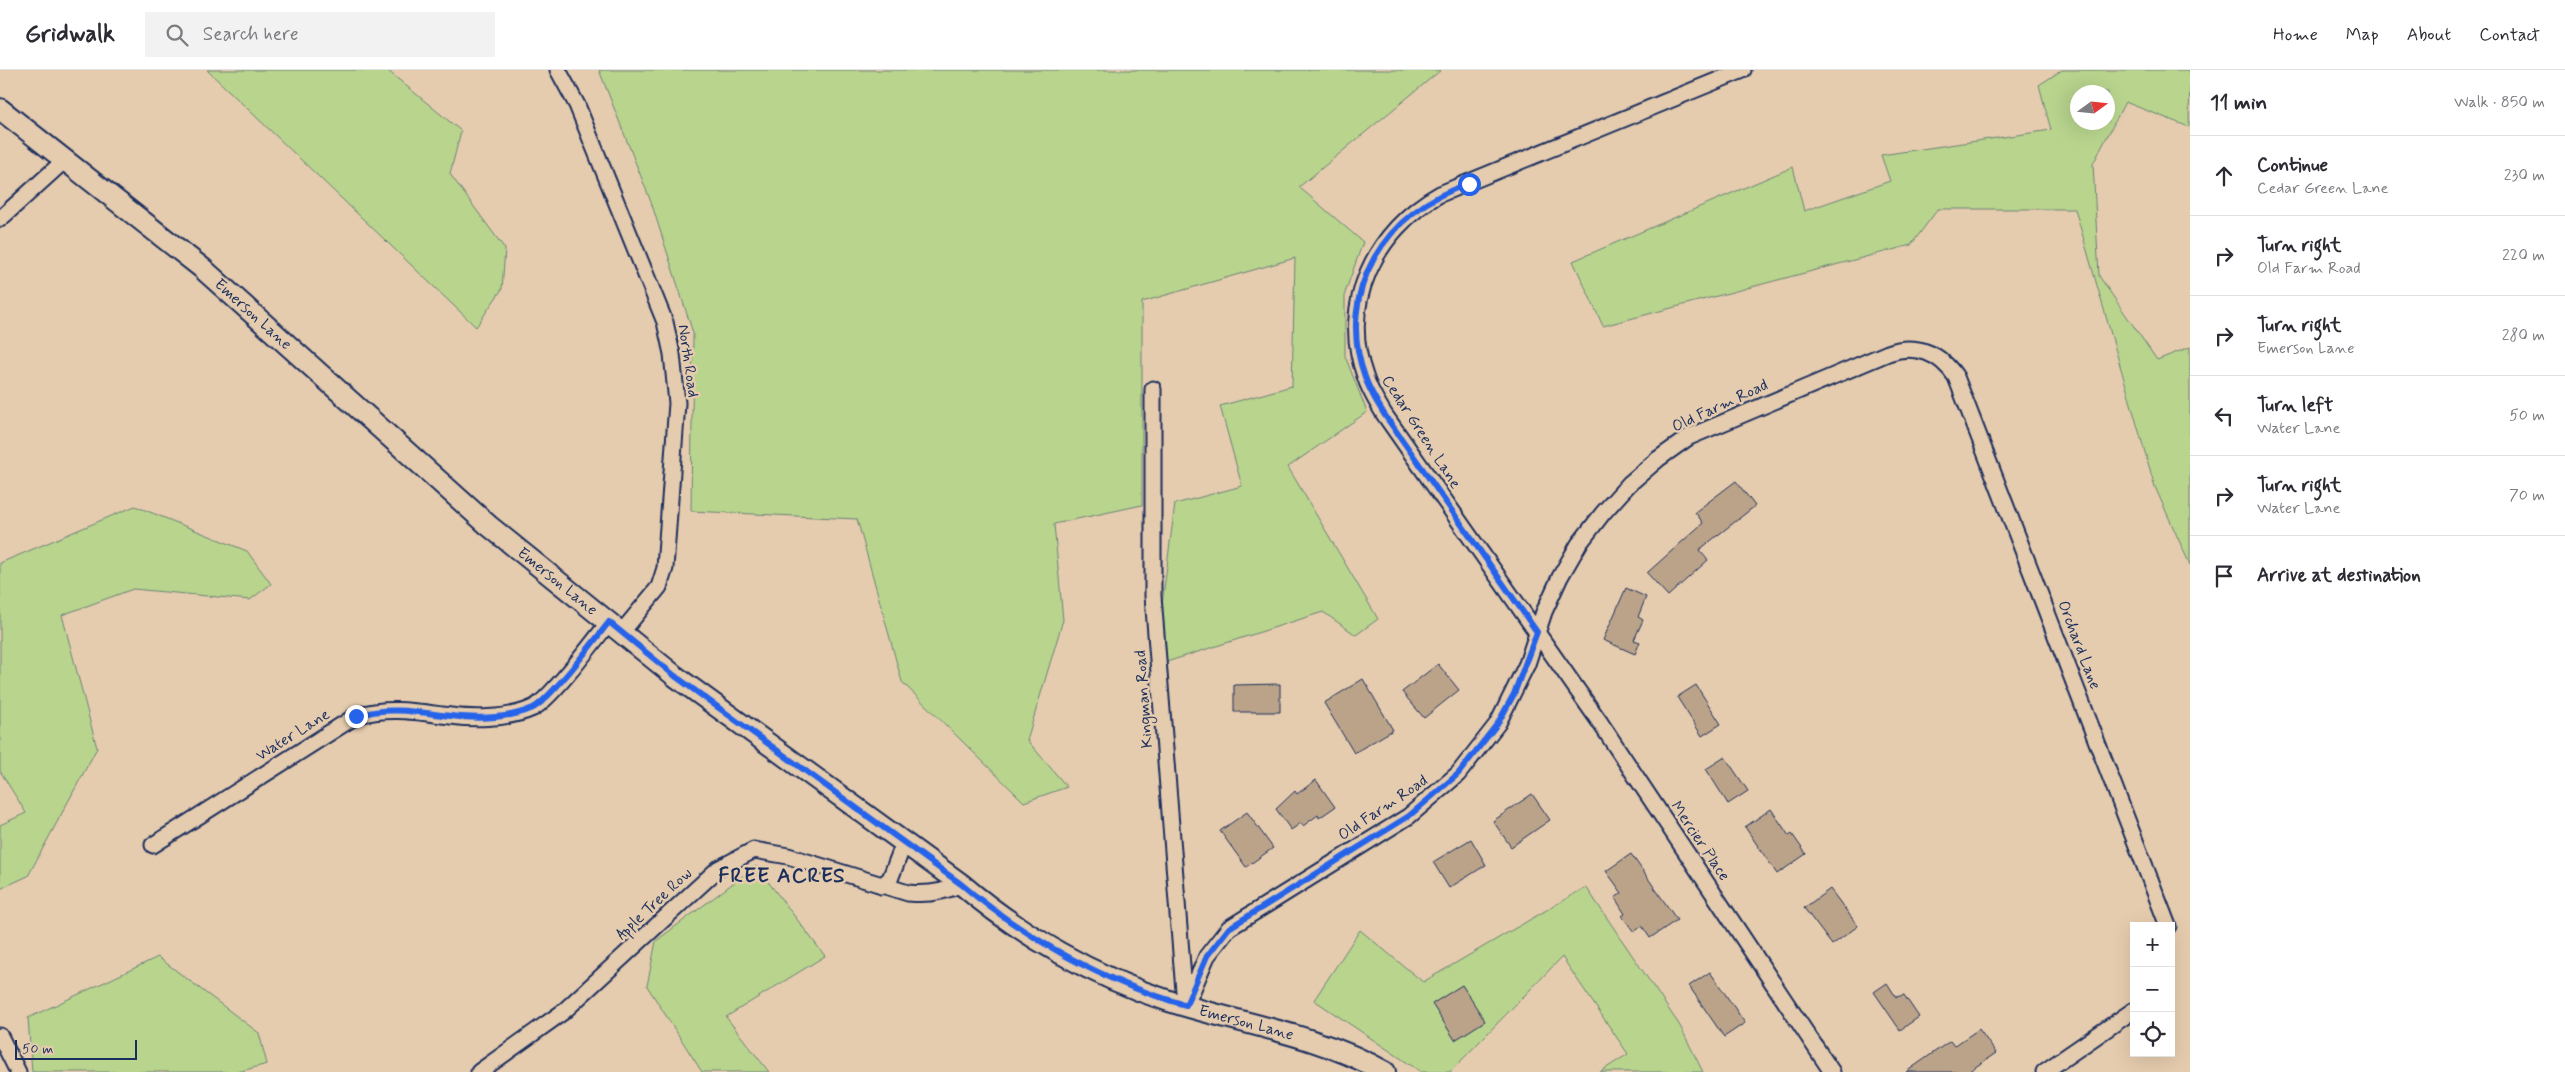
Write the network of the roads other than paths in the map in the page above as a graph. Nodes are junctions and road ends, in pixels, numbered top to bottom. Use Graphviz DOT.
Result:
graph roads {
  1 [pos="558,70"];
  2 [pos="1743,70"];
  3 [pos="0,109"];
  4 [pos="65,160"];
  5 [pos="0,219"];
  6 [pos="1956,377"];
  7 [pos="1153,389"];
  8 [pos="615,628"];
  9 [pos="1537,632"];
  10 [pos="904,843"];
  11 [pos="153,845"];
  12 [pos="961,884"];
  13 [pos="881,886"];
  14 [pos="2166,922"];
  15 [pos="1186,1005"];
  16 [pos="2131,1012"];
  17 [pos="0,1036"];
  18 [pos="18,1072"];
  19 [pos="479,1072"];
  20 [pos="1384,1072"];
  21 [pos="1832,1072"];
  22 [pos="2044,1072"];
  1 -- 8 [label="street, North Road"];
  2 -- 9 [label="street, Cedar Green Lane"];
  3 -- 4 [label="street, Emerson Lane"];
  4 -- 5 [label="street"];
  4 -- 8 [label="street, Emerson Lane"];
  6 -- 9 [label="street, Old Farm Road"];
  6 -- 14 [label="street, Orchard Lane"];
  7 -- 15 [label="street, Kingman Road"];
  8 -- 10 [label="street, Emerson Lane"];
  8 -- 11 [label="street, Water Lane"];
  9 -- 15 [label="street, Old Farm Road"];
  9 -- 21 [label="street, Mercier Place"];
  10 -- 12 [label="street, Emerson Lane"];
  10 -- 13 [label="street"];
  12 -- 13 [label="street, Apple Tree Row"];
  12 -- 15 [label="street, Emerson Lane"];
  13 -- 19 [label="street, Apple Tree Row"];
  15 -- 20 [label="street, Emerson Lane"];
  16 -- 22 [label="street"];
  17 -- 18 [label="street"];
}
